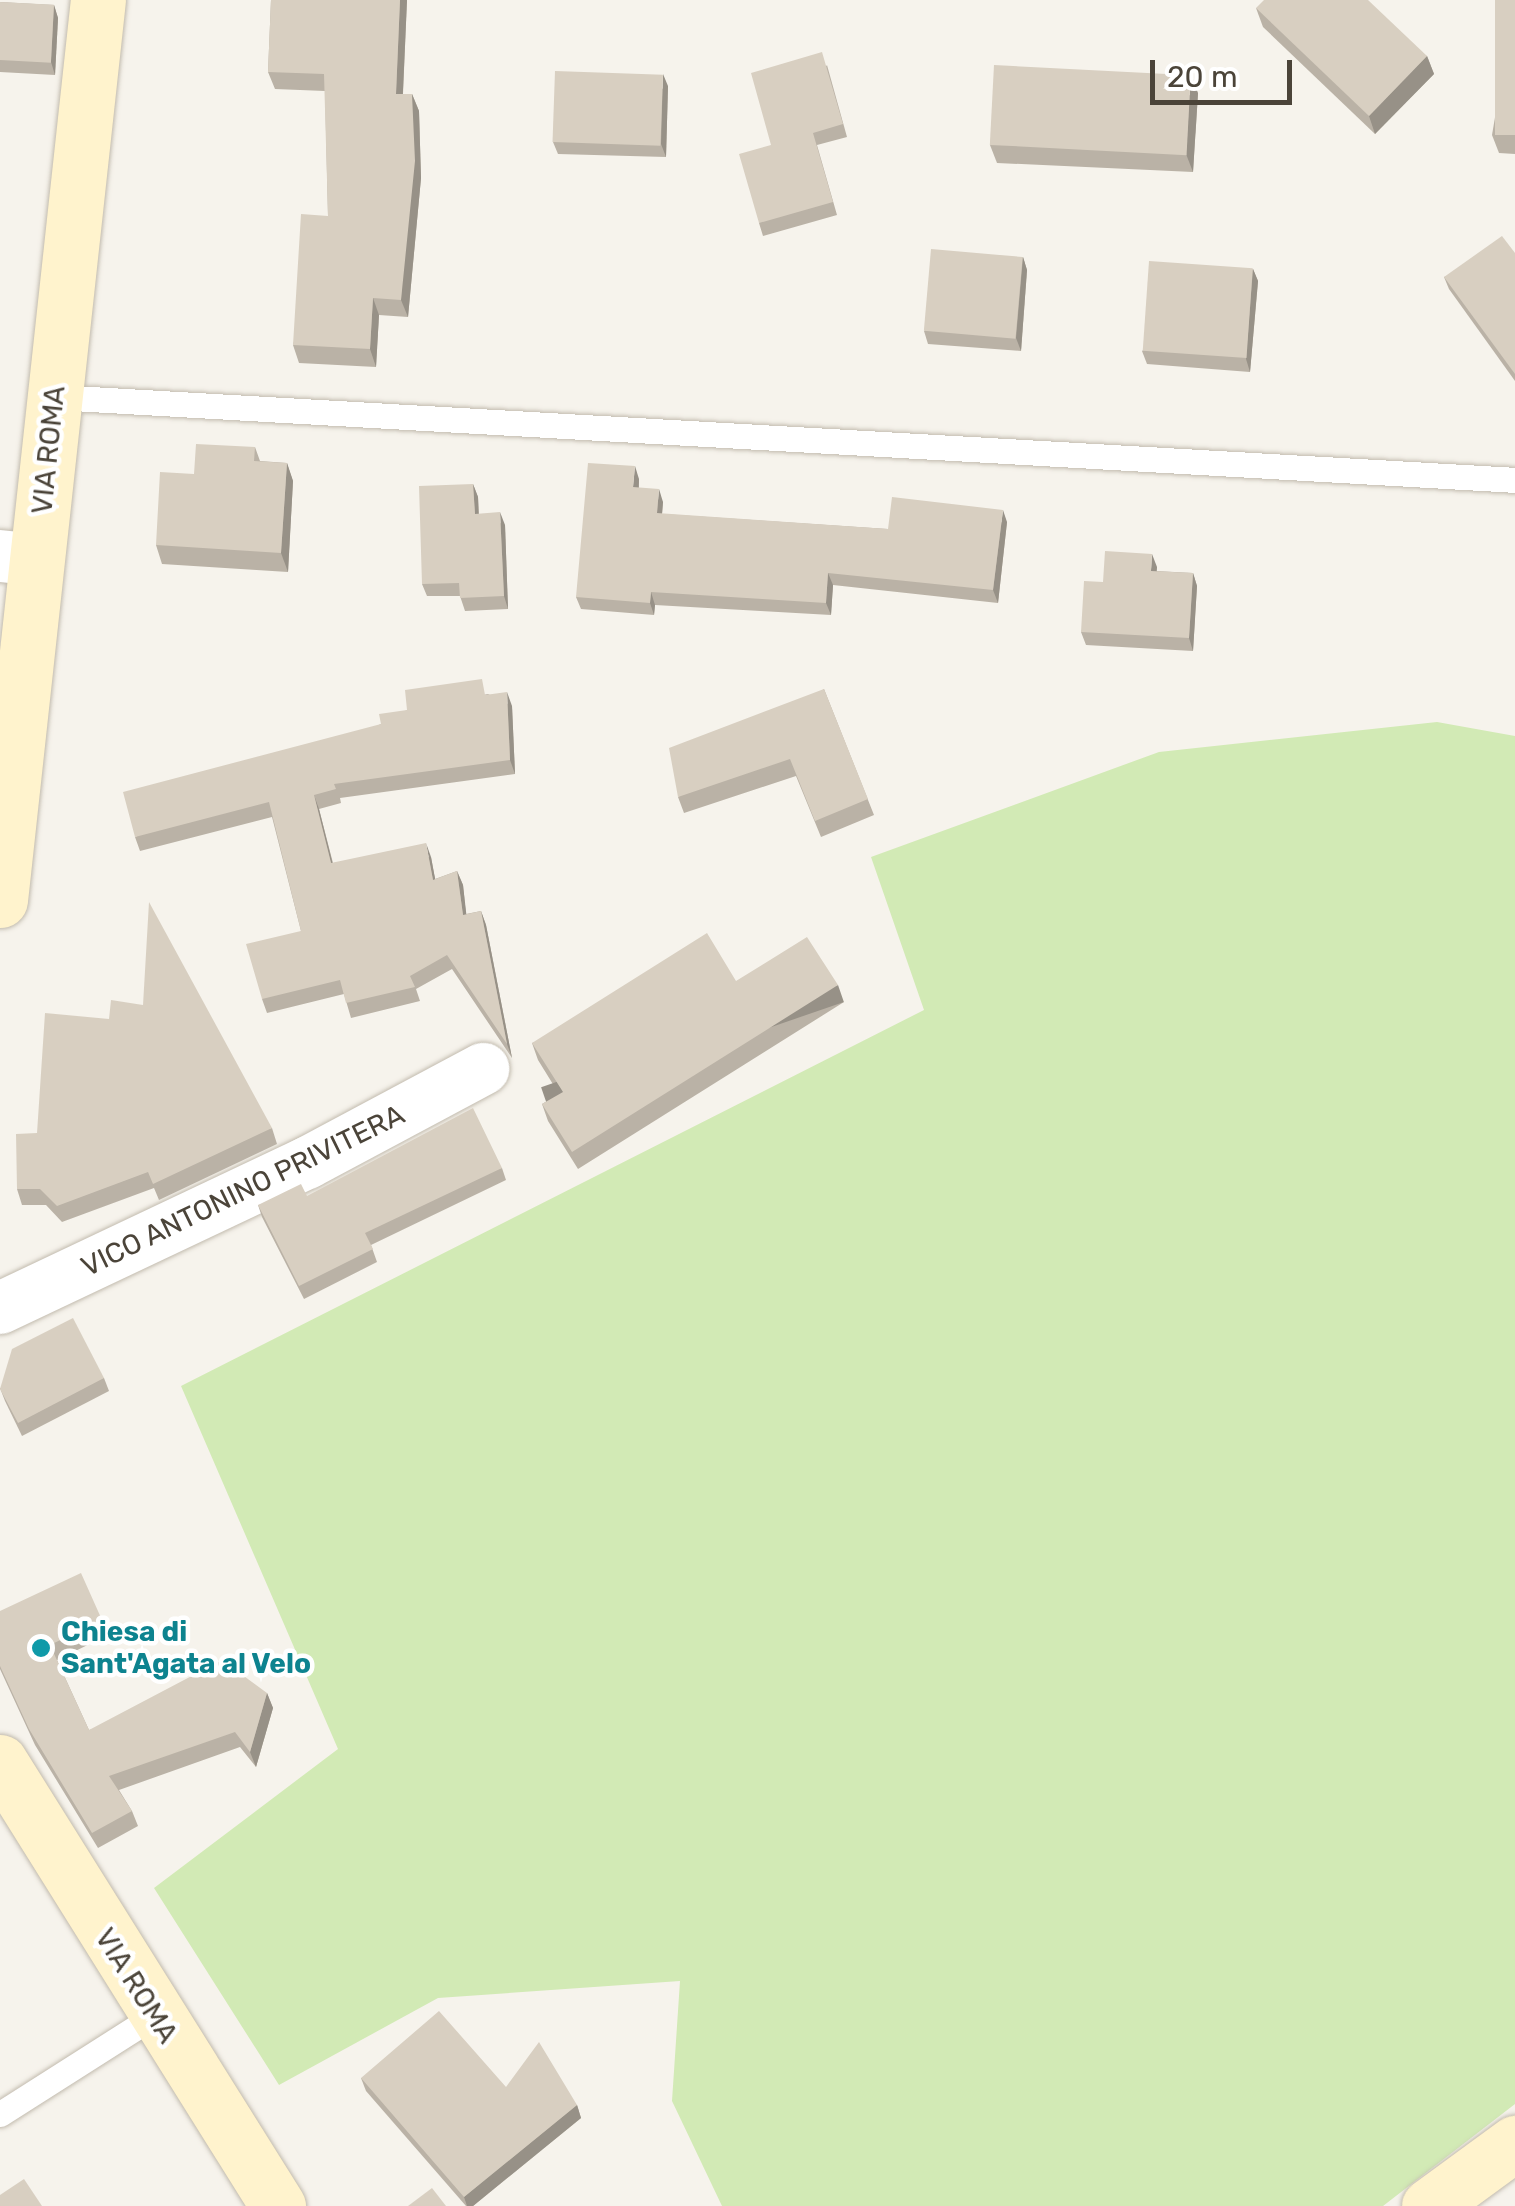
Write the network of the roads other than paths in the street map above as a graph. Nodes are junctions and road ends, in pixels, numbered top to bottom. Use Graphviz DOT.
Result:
graph roads {
  1 [pos="98,0"];
  2 [pos="55,397"];
  3 [pos="1515,480"];
  4 [pos="18,558"];
  5 [pos="0,900"];
  6 [pos="483,1069"];
  7 [pos="0,1308"];
  8 [pos="0,1762"];
  9 [pos="154,2016"];
  10 [pos="0,2114"];
  11 [pos="1515,2142"];
  12 [pos="278,2206"];
  13 [pos="1429,2206"];
  1 -- 2 [label="main road, VIA ROMA"];
  2 -- 3 [label="lane"];
  2 -- 4 [label="main road, VIA ROMA"];
  4 -- 5 [label="main road, VIA ROMA"];
  6 -- 7 [label="street, VICO ANTONINO PRIVITERA"];
  8 -- 9 [label="main road, VIA ROMA"];
  9 -- 10 [label="lane"];
  9 -- 12 [label="main road, VIA ROMA"];
  11 -- 13 [label="main road"];
}
